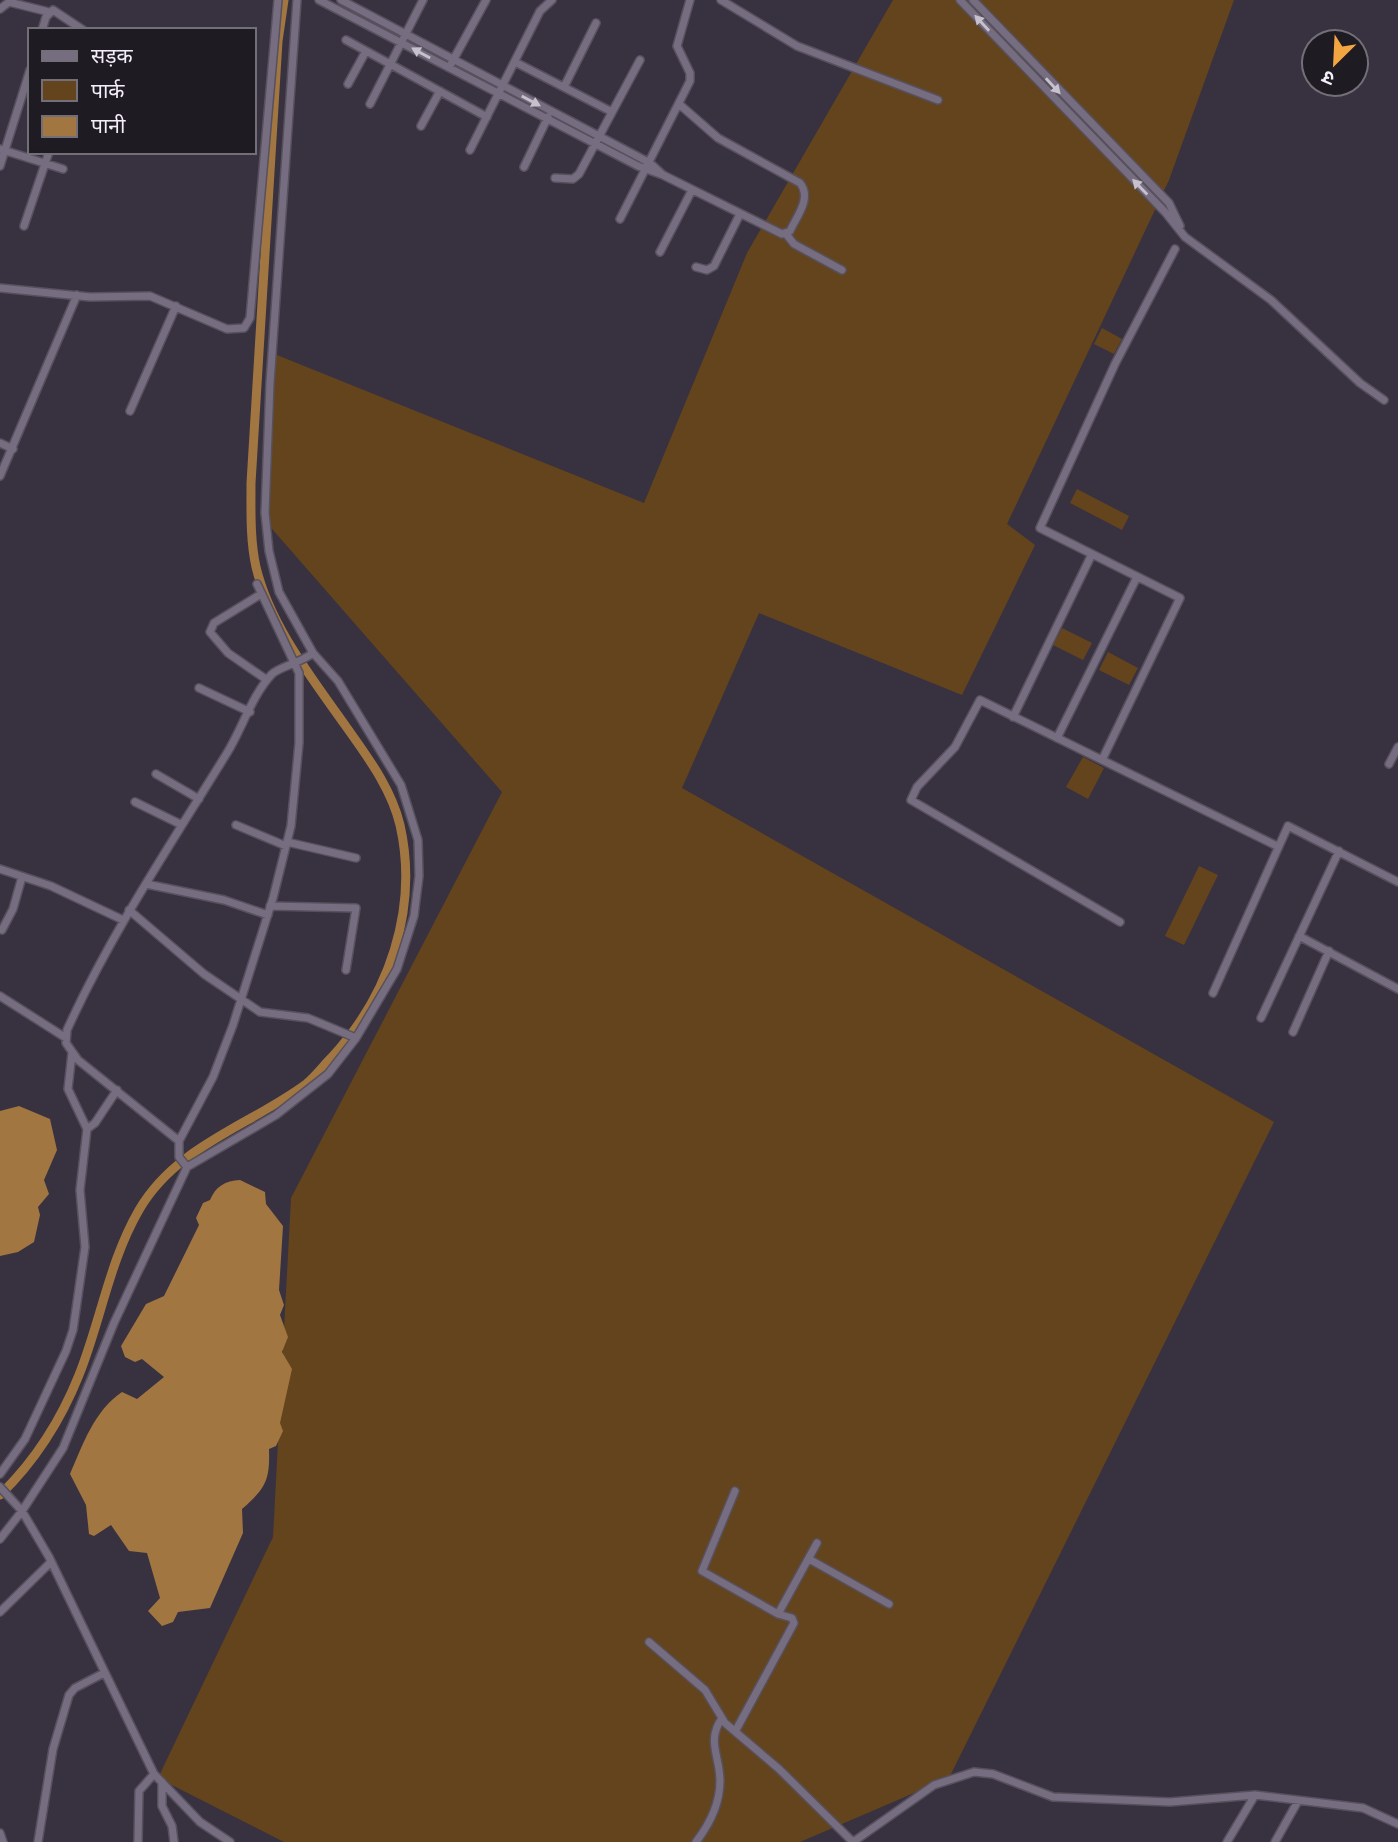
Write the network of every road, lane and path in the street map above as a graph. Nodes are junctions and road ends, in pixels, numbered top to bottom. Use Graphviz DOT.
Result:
graph roads {
  1 [pos="278,0"];
  2 [pos="297,0"];
  3 [pos="319,0"];
  4 [pos="341,0"];
  5 [pos="424,0"];
  6 [pos="486,0"];
  7 [pos="552,0"];
  8 [pos="690,0"];
  9 [pos="721,0"];
  10 [pos="960,0"];
  11 [pos="973,0"];
  12 [pos="0,9"];
  13 [pos="49,12"];
  14 [pos="596,23"];
  15 [pos="43,28"];
  16 [pos="80,28"];
  17 [pos="403,38"];
  18 [pos="346,40"];
  19 [pos="366,51"];
  20 [pos="640,60"];
  21 [pos="515,62"];
  22 [pos="390,64"];
  23 [pos="451,64"];
  24 [pos="28,76"];
  25 [pos="348,84"];
  26 [pos="503,86"];
  27 [pos="564,87"];
  28 [pos="439,91"];
  29 [pos="499,95"];
  30 [pos="938,100"];
  31 [pos="370,104"];
  32 [pos="678,104"];
  33 [pos="551,111"];
  34 [pos="612,112"];
  35 [pos="487,117"];
  36 [pos="547,120"];
  37 [pos="421,126"];
  38 [pos="599,136"];
  39 [pos="594,144"];
  40 [pos="2,150"];
  41 [pos="470,150"];
  42 [pos="48,154"];
  43 [pos="45,163"];
  44 [pos="0,166"];
  45 [pos="647,166"];
  46 [pos="524,167"];
  47 [pos="63,169"];
  48 [pos="555,178"];
  49 [pos="692,190"];
  50 [pos="740,214"];
  51 [pos="620,219"];
  52 [pos="24,226"];
  53 [pos="786,234"];
  54 [pos="1185,237"];
  55 [pos="1175,249"];
  56 [pos="660,251"];
  57 [pos="696,267"];
  58 [pos="842,270"];
  59 [pos="0,288"];
  60 [pos="77,295"];
  61 [pos="176,306"];
  62 [pos="1384,400"];
  63 [pos="130,411"];
  64 [pos="0,443"];
  65 [pos="13,449"];
  66 [pos="0,476"];
  67 [pos="1092,554"];
  68 [pos="1137,577"];
  69 [pos="257,584"];
  70 [pos="261,594"];
  71 [pos="313,653"];
  72 [pos="300,663"];
  73 [pos="267,680"];
  74 [pos="200,688"];
  75 [pos="250,712"];
  76 [pos="1013,717"];
  77 [pos="1057,738"];
  78 [pos="1398,747"];
  79 [pos="1102,760"];
  80 [pos="1388,764"];
  81 [pos="156,774"];
  82 [pos="199,799"];
  83 [pos="135,802"];
  84 [pos="182,825"];
  85 [pos="236,825"];
  86 [pos="286,844"];
  87 [pos="1277,846"];
  88 [pos="1339,851"];
  89 [pos="356,858"];
  90 [pos="0,869"];
  91 [pos="22,877"];
  92 [pos="1398,882"];
  93 [pos="146,884"];
  94 [pos="270,906"];
  95 [pos="130,910"];
  96 [pos="268,915"];
  97 [pos="123,920"];
  98 [pos="1120,922"];
  99 [pos="2,930"];
  100 [pos="1299,936"];
  101 [pos="1328,951"];
  102 [pos="346,970"];
  103 [pos="1398,989"];
  104 [pos="1213,993"];
  105 [pos="0,996"];
  106 [pos="241,1001"];
  107 [pos="1261,1018"];
  108 [pos="1293,1032"];
  109 [pos="352,1036"];
  110 [pos="66,1038"];
  111 [pos="72,1053"];
  112 [pos="117,1090"];
  113 [pos="87,1129"];
  114 [pos="179,1142"];
  115 [pos="183,1163"];
  116 [pos="0,1474"];
  117 [pos="1,1488"];
  118 [pos="735,1491"];
  119 [pos="22,1511"];
  120 [pos="0,1539"];
  121 [pos="817,1543"];
  122 [pos="809,1559"];
  123 [pos="51,1562"];
  124 [pos="889,1604"];
  125 [pos="0,1612"];
  126 [pos="778,1614"];
  127 [pos="649,1642"];
  128 [pos="104,1673"];
  129 [pos="722,1718"];
  130 [pos="736,1730"];
  131 [pos="154,1774"];
  132 [pos="162,1782"];
  133 [pos="1255,1795"];
  134 [pos="1298,1801"];
  135 [pos="1398,1824"];
  136 [pos="38,1842"];
  137 [pos="138,1842"];
  138 [pos="174,1842"];
  139 [pos="230,1842"];
  140 [pos="696,1842"];
  141 [pos="853,1842"];
  142 [pos="1227,1842"];
  143 [pos="1275,1842"];
  1 -- 61 [label="street"];
  2 -- 71 [label="street"];
  3 -- 17 [label="street"];
  4 -- 17 [label="street"];
  5 -- 17 [label="street"];
  6 -- 23 [label="street"];
  7 -- 21 [label="street"];
  8 -- 32 [label="street"];
  9 -- 30 [label="street"];
  54 -- 10 [label="street, one-way"];
  11 -- 54 [label="street, one-way"];
  12 -- 13 [label="street"];
  13 -- 15 [label="street"];
  13 -- 16 [label="street"];
  14 -- 27 [label="street"];
  17 -- 22 [label="street"];
  17 -- 23 [label="street"];
  18 -- 19 [label="street"];
  19 -- 22 [label="street"];
  19 -- 25 [label="street"];
  20 -- 34 [label="street"];
  21 -- 26 [label="street"];
  21 -- 27 [label="street"];
  22 -- 28 [label="street"];
  22 -- 31 [label="street"];
  23 -- 26 [label="street"];
  23 -- 29 [label="street"];
  24 -- 40 [label="street"];
  26 -- 29 [label="street"];
  26 -- 33 [label="street, one-way"];
  27 -- 34 [label="street"];
  28 -- 35 [label="street"];
  28 -- 37 [label="street"];
  29 -- 35 [label="street"];
  29 -- 36 [label="street"];
  32 -- 45 [label="street"];
  32 -- 53 [label="street"];
  33 -- 36 [label="street"];
  33 -- 38 [label="street"];
  34 -- 38 [label="street"];
  35 -- 41 [label="street"];
  36 -- 39 [label="street"];
  36 -- 46 [label="street"];
  38 -- 39 [label="street"];
  38 -- 45 [label="street"];
  39 -- 45 [label="street"];
  39 -- 48 [label="street"];
  40 -- 43 [label="street"];
  40 -- 44 [label="street"];
  42 -- 43 [label="street"];
  43 -- 47 [label="street"];
  43 -- 52 [label="street"];
  45 -- 49 [label="street"];
  45 -- 51 [label="street"];
  49 -- 50 [label="street"];
  49 -- 56 [label="street"];
  50 -- 53 [label="street"];
  50 -- 57 [label="street"];
  53 -- 58 [label="street"];
  54 -- 62 [label="street"];
  55 -- 67 [label="street"];
  59 -- 60 [label="street"];
  60 -- 61 [label="street"];
  60 -- 65 [label="street"];
  61 -- 63 [label="street"];
  64 -- 65 [label="street"];
  65 -- 66 [label="street"];
  67 -- 68 [label="street"];
  67 -- 76 [label="street"];
  68 -- 77 [label="street"];
  68 -- 79 [label="street"];
  69 -- 70 [label="street"];
  70 -- 72 [label="street"];
  70 -- 73 [label="street"];
  71 -- 72 [label="street"];
  71 -- 109 [label="street"];
  72 -- 73 [label="street"];
  72 -- 86 [label="street"];
  73 -- 75 [label="street"];
  74 -- 75 [label="street"];
  75 -- 82 [label="street"];
  76 -- 77 [label="street"];
  76 -- 98 [label="street"];
  77 -- 79 [label="street"];
  78 -- 80 [label="street"];
  79 -- 87 [label="street"];
  81 -- 82 [label="street"];
  82 -- 84 [label="street"];
  83 -- 84 [label="street"];
  84 -- 93 [label="street"];
  85 -- 86 [label="street"];
  86 -- 89 [label="street"];
  86 -- 94 [label="street"];
  87 -- 88 [label="street"];
  87 -- 104 [label="street"];
  88 -- 92 [label="street"];
  88 -- 100 [label="street"];
  90 -- 91 [label="street"];
  91 -- 97 [label="street"];
  91 -- 99 [label="street"];
  93 -- 95 [label="street"];
  93 -- 96 [label="street"];
  94 -- 96 [label="street"];
  94 -- 102 [label="street"];
  95 -- 97 [label="street"];
  95 -- 106 [label="street"];
  96 -- 106 [label="street"];
  97 -- 110 [label="street"];
  100 -- 101 [label="street"];
  100 -- 107 [label="street"];
  101 -- 103 [label="street"];
  101 -- 108 [label="street"];
  105 -- 110 [label="street"];
  106 -- 109 [label="street"];
  106 -- 114 [label="street"];
  109 -- 115 [label="street"];
  110 -- 111 [label="street"];
  111 -- 112 [label="street"];
  111 -- 113 [label="street"];
  112 -- 113 [label="street"];
  112 -- 114 [label="street"];
  113 -- 116 [label="street"];
  114 -- 115 [label="street"];
  115 -- 119 [label="street"];
  117 -- 119 [label="street"];
  118 -- 126 [label="street"];
  119 -- 120 [label="street"];
  119 -- 123 [label="street"];
  121 -- 122 [label="street"];
  122 -- 124 [label="street"];
  122 -- 126 [label="street"];
  123 -- 125 [label="street"];
  123 -- 128 [label="street"];
  126 -- 130 [label="street"];
  127 -- 129 [label="street"];
  128 -- 131 [label="street"];
  128 -- 136 [label="street"];
  129 -- 130 [label="street"];
  129 -- 140 [label="street"];
  130 -- 141 [label="street"];
  131 -- 132 [label="street"];
  131 -- 137 [label="street"];
  132 -- 138 [label="street"];
  132 -- 139 [label="street"];
  133 -- 134 [label="street"];
  133 -- 141 [label="street"];
  133 -- 142 [label="street"];
  134 -- 135 [label="street"];
  134 -- 143 [label="street"];
}
